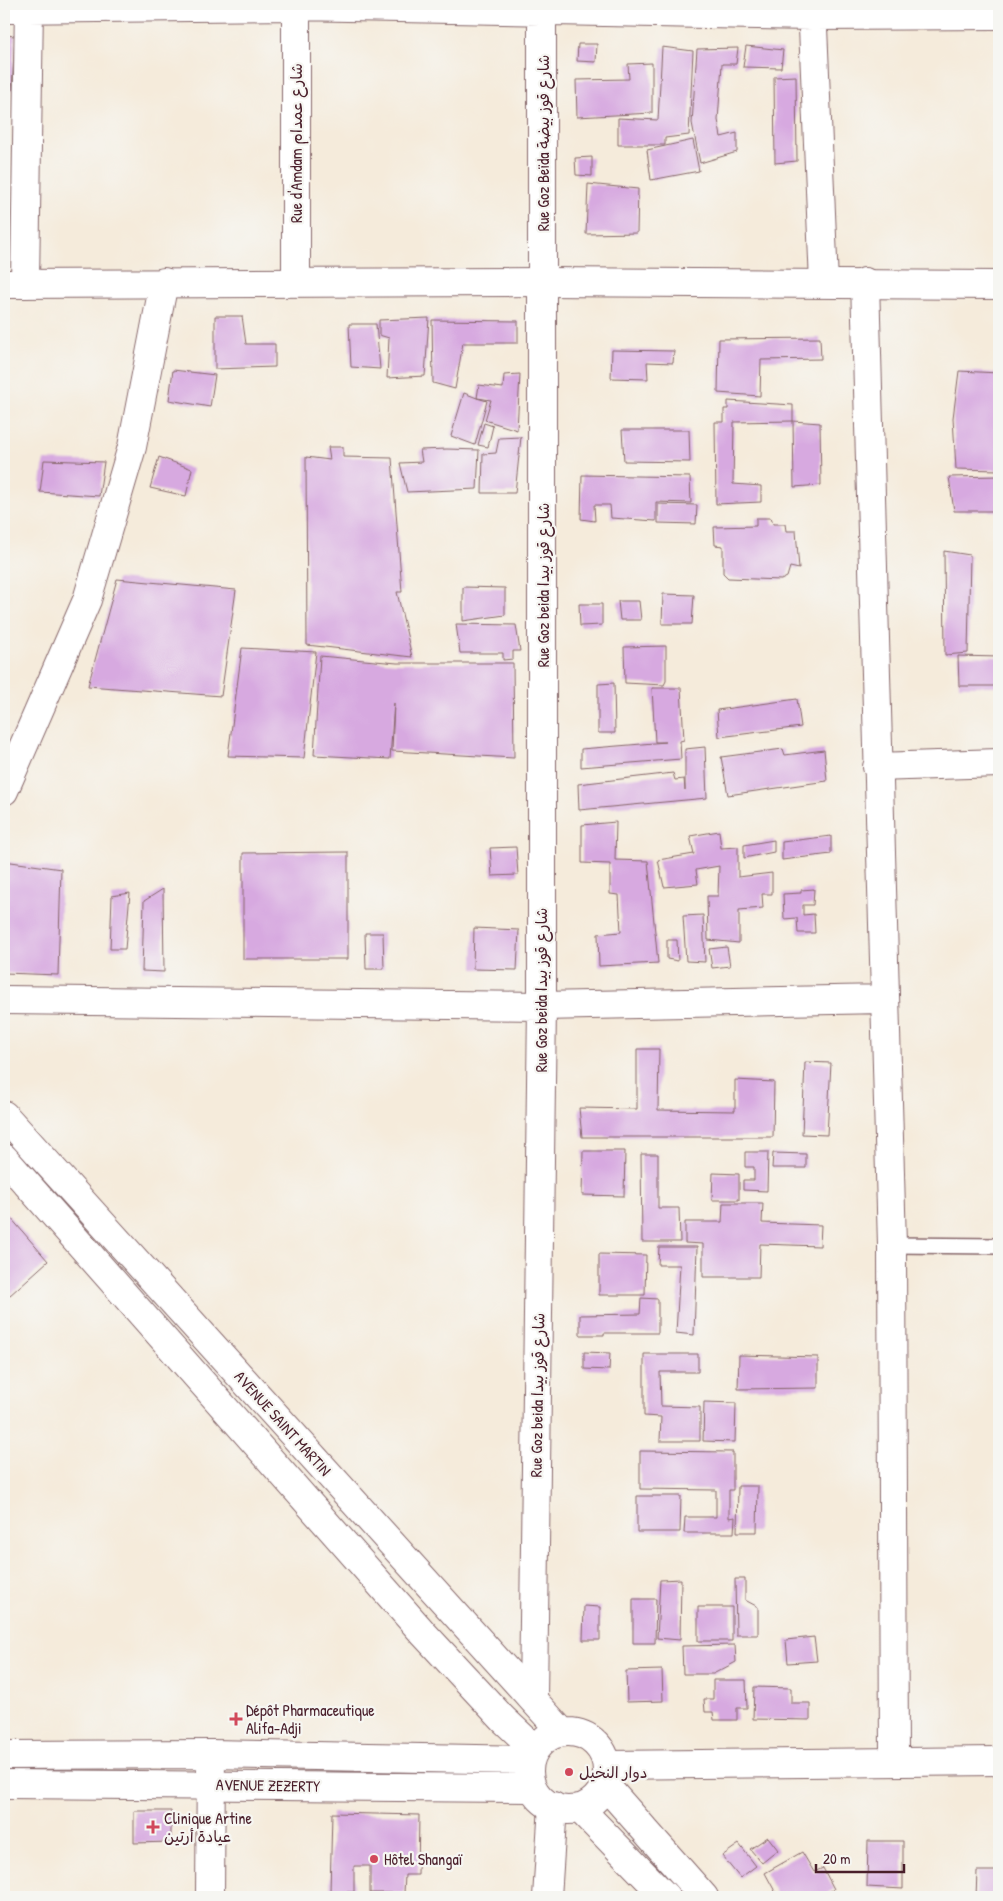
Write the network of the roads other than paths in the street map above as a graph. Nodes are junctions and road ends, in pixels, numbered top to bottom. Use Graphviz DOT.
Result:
graph roads {
  1 [pos="296,5"];
  2 [pos="20,7"];
  3 [pos="542,8"];
  4 [pos="812,10"];
  5 [pos="999,15"];
  6 [pos="164,282"];
  7 [pos="296,282"];
  8 [pos="543,282"];
  9 [pos="865,282"];
  10 [pos="824,283"];
  11 [pos="14,284"];
  12 [pos="999,285"];
  13 [pos="999,763"];
  14 [pos="877,766"];
  15 [pos="4,791"];
  16 [pos="884,999"];
  17 [pos="4,1000"];
  18 [pos="542,1006"];
  19 [pos="4,1115"];
  20 [pos="4,1158"];
  21 [pos="892,1245"];
  22 [pos="999,1246"];
  23 [pos="533,1699"];
  24 [pos="562,1732"];
  25 [pos="4,1754"];
  26 [pos="212,1754"];
  27 [pos="533,1754"];
  28 [pos="999,1760"];
  29 [pos="894,1761"];
  30 [pos="606,1775"];
  31 [pos="4,1784"];
  32 [pos="210,1784"];
  33 [pos="532,1788"];
  34 [pos="566,1807"];
  35 [pos="210,1897"];
  36 [pos="547,1897"];
  37 [pos="666,1897"];
  38 [pos="704,1897"];
  1 -- 2 [label="street"];
  1 -- 3 [label="street"];
  1 -- 7 [label="street, Rue d'Amdam شارع عمدام"];
  2 -- 11 [label="street"];
  3 -- 4 [label="street"];
  3 -- 8 [label="street, Rue Goz Beïda شارع قوز بيضة"];
  4 -- 5 [label="street"];
  4 -- 10 [label="street"];
  6 -- 7 [label="street"];
  6 -- 11 [label="street"];
  6 -- 15 [label="street"];
  7 -- 8 [label="street"];
  8 -- 10 [label="street"];
  8 -- 18 [label="street, Rue Goz beida شارع قوز بيدا"];
  9 -- 10 [label="street"];
  9 -- 12 [label="street"];
  9 -- 14 [label="street"];
  13 -- 14 [label="street"];
  14 -- 16 [label="street"];
  16 -- 18 [label="street"];
  16 -- 21 [label="street"];
  17 -- 18 [label="street"];
  18 -- 23 [label="street, Rue Goz beida شارع قوز بيدا"];
  19 -- 23 [label="street, AVENUE SAINT MARTIN"];
  20 -- 27 [label="street, AVENUE SAINT MARTIN"];
  21 -- 22 [label="lane"];
  21 -- 29 [label="street"];
  23 -- 24 [label="street, AVENUE SAINT MARTIN"];
  24 -- 27 [label="street"];
  24 -- 30 [label="street"];
  25 -- 26 [label="street, AVENUE ZEZERTY"];
  26 -- 27 [label="street, AVENUE ZEZERTY"];
  26 -- 32 [label="street"];
  27 -- 33 [label="street"];
  28 -- 29 [label="street"];
  29 -- 30 [label="street"];
  30 -- 34 [label="street"];
  30 -- 38 [label="street"];
  31 -- 32 [label="street, AVENUE ZEZERTY"];
  32 -- 33 [label="street, AVENUE ZEZERTY"];
  32 -- 35 [label="street"];
  33 -- 34 [label="street"];
  34 -- 36 [label="street"];
  34 -- 37 [label="street"];
}
